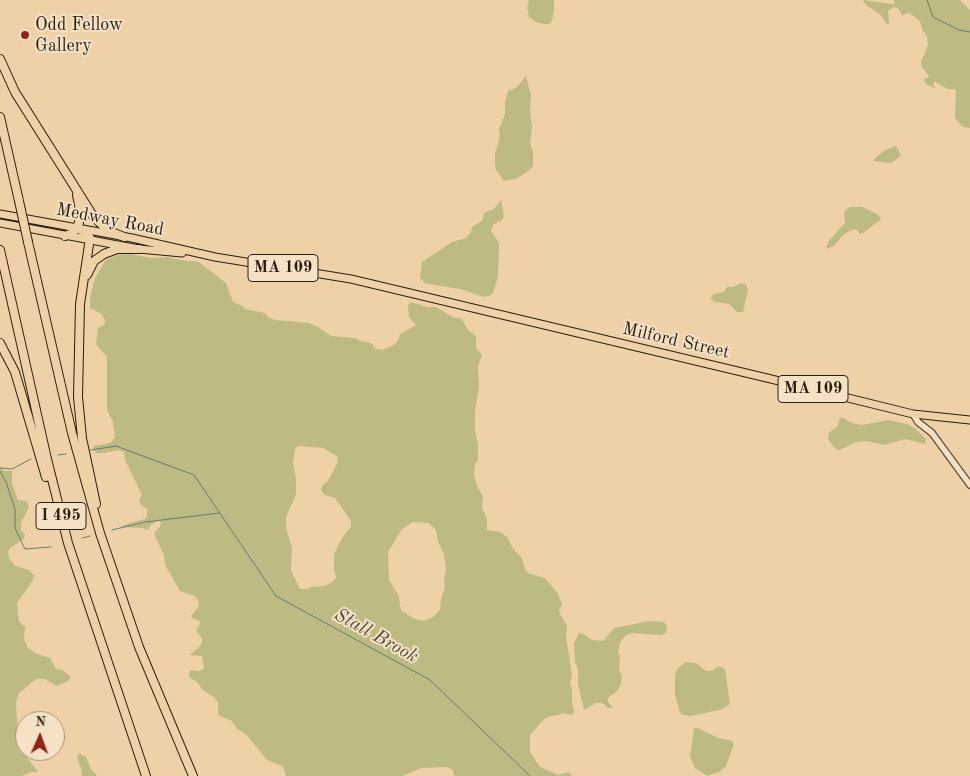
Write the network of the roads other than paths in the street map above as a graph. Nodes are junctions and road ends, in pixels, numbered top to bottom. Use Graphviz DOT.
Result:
graph roads {
  1 [pos="0,59"];
  2 [pos="0,117"];
  3 [pos="72,182"];
  4 [pos="0,214"];
  5 [pos="0,224"];
  6 [pos="77,228"];
  7 [pos="65,236"];
  8 [pos="124,236"];
  9 [pos="90,240"];
  10 [pos="139,249"];
  11 [pos="0,250"];
  12 [pos="215,257"];
  13 [pos="375,284"];
  14 [pos="81,293"];
  15 [pos="0,343"];
  16 [pos="913,414"];
  17 [pos="970,420"];
  18 [pos="970,485"];
  19 [pos="68,543"];
  20 [pos="105,550"];
  21 [pos="146,776"];
  22 [pos="193,776"];
  1 -- 3 [label="highway"];
  2 -- 20 [label="highway, I 495, bridge"];
  3 -- 6 [label="highway"];
  3 -- 8 [label="highway"];
  4 -- 6 [label="main road, Medway Road / MA 109"];
  5 -- 7 [label="main road, Medway Road / MA 109"];
  6 -- 7 [label="highway"];
  6 -- 8 [label="main road, Medway Road / MA 109"];
  6 -- 9 [label="highway"];
  7 -- 9 [label="main road, Medway Road / MA 109"];
  8 -- 12 [label="main road, Medway Road / MA 109"];
  9 -- 10 [label="main road, Medway Road / MA 109"];
  9 -- 14 [label="highway"];
  10 -- 12 [label="main road, Medway Road / MA 109"];
  10 -- 14 [label="highway"];
  11 -- 19 [label="highway, I 495"];
  12 -- 13 [label="main road, Medway Road / MA 109"];
  13 -- 16 [label="main road, Milford Street / MA 109"];
  14 -- 20 [label="highway"];
  15 -- 19 [label="highway"];
  16 -- 17 [label="main road, Milford Street / MA 109"];
  16 -- 18 [label="street"];
  19 -- 21 [label="highway, I 495"];
  20 -- 22 [label="highway, I 495"];
}
